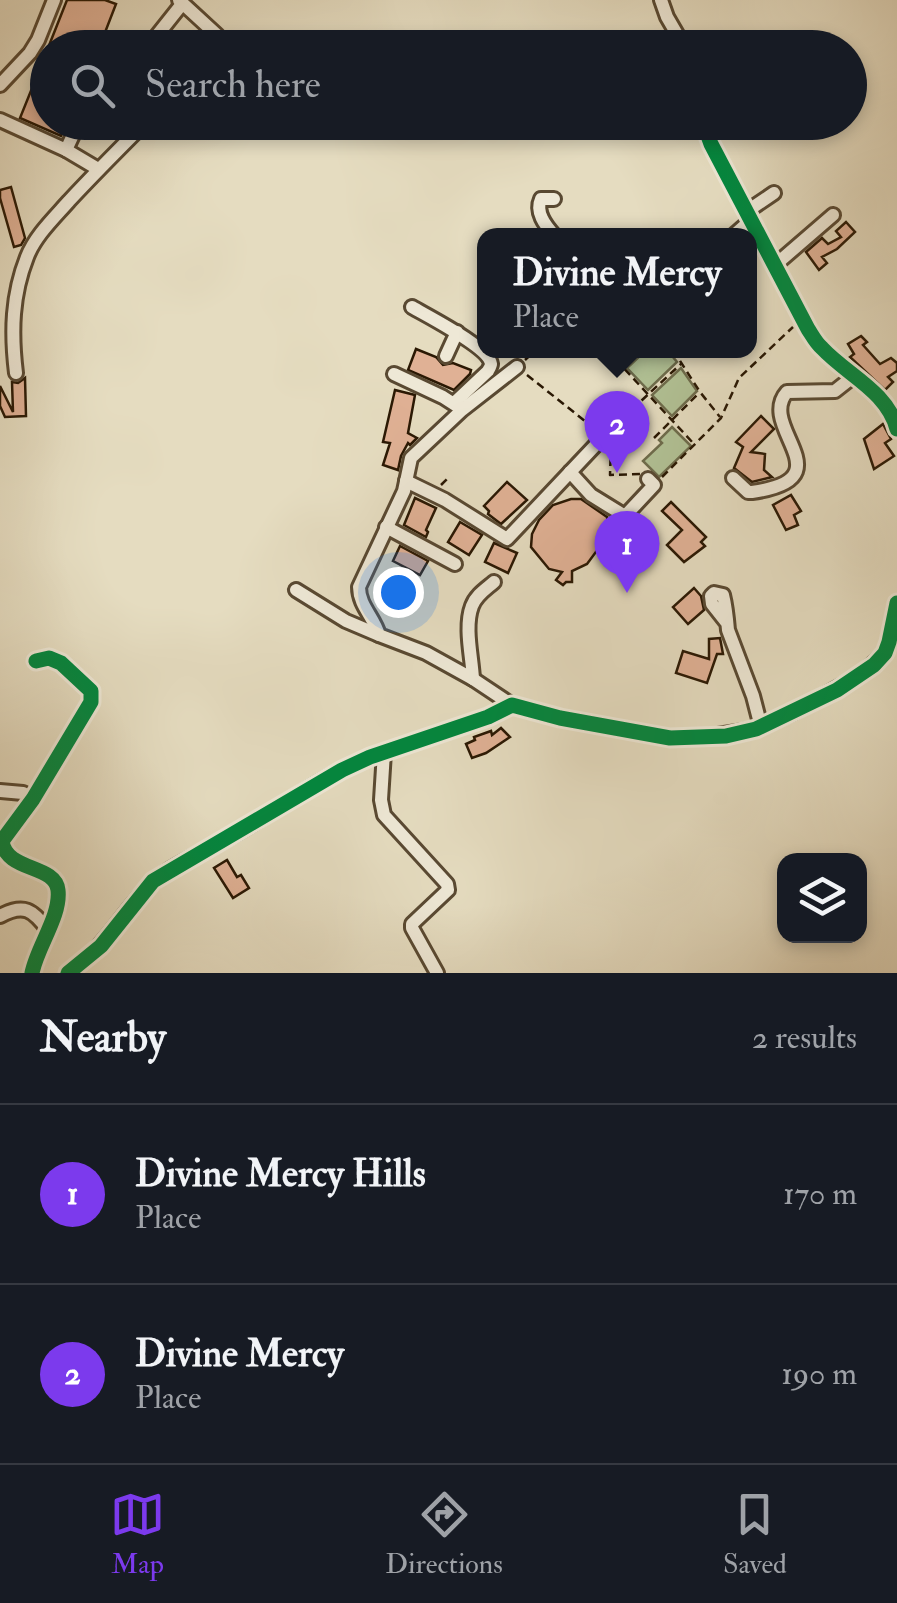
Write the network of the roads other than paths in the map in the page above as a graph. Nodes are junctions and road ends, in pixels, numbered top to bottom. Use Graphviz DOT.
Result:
graph roads {
  1 [pos="54,0"];
  2 [pos="661,0"];
  3 [pos="180,2"];
  4 [pos="42,30"];
  5 [pos="160,30"];
  6 [pos="211,30"];
  7 [pos="675,30"];
  8 [pos="30,53"];
  9 [pos="0,84"];
  10 [pos="0,120"];
  11 [pos="30,134"];
  12 [pos="44,140"];
  13 [pos="71,140"];
  14 [pos="128,140"];
  15 [pos="710,140"];
  16 [pos="66,150"];
  17 [pos="98,169"];
  18 [pos="774,193"];
  19 [pos="554,199"];
  20 [pos="833,215"];
  21 [pos="748,216"];
  22 [pos="548,228"];
  23 [pos="740,228"];
  24 [pos="754,228"];
  25 [pos="757,233"];
  26 [pos="774,266"];
  27 [pos="412,307"];
  28 [pos="457,332"];
  29 [pos="477,348"];
  30 [pos="446,356"];
  31 [pos="486,358"];
  32 [pos="517,367"];
  33 [pos="16,373"];
  34 [pos="394,374"];
  35 [pos="854,376"];
  36 [pos="458,407"];
  37 [pos="897,429"];
  38 [pos="607,437"];
  39 [pos="570,472"];
  40 [pos="733,478"];
  41 [pos="648,479"];
  42 [pos="406,481"];
  43 [pos="386,527"];
  44 [pos="454,564"];
  45 [pos="494,582"];
  46 [pos="296,590"];
  47 [pos="897,603"];
  48 [pos="728,623"];
  49 [pos="379,635"];
  50 [pos="36,660"];
  51 [pos="473,679"];
  52 [pos="512,705"];
  53 [pos="761,727"];
  54 [pos="384,752"];
  55 [pos="0,791"];
  56 [pos="33,799"];
  57 [pos="2,851"];
  58 [pos="0,916"];
  59 [pos="48,930"];
  60 [pos="32,973"];
  61 [pos="68,973"];
  62 [pos="436,973"];
  1 -- 4 [label="street"];
  2 -- 7 [label="street"];
  3 -- 5 [label="street"];
  3 -- 6 [label="street"];
  8 -- 9 [label="street"];
  10 -- 11 [label="street"];
  12 -- 16 [label="street"];
  13 -- 16 [label="street"];
  14 -- 17 [label="street"];
  15 -- 21 [label="street"];
  16 -- 17 [label="street"];
  17 -- 33 [label="street"];
  18 -- 21 [label="street"];
  19 -- 22 [label="street"];
  20 -- 26 [label="street"];
  21 -- 23 [label="street"];
  21 -- 24 [label="street"];
  25 -- 26 [label="street"];
  26 -- 35 [label="street"];
  27 -- 28 [label="street"];
  28 -- 29 [label="street"];
  28 -- 30 [label="street"];
  31 -- 36 [label="street"];
  32 -- 36 [label="street"];
  34 -- 36 [label="street"];
  35 -- 37 [label="street"];
  35 -- 40 [label="street"];
  36 -- 42 [label="street"];
  38 -- 39 [label="street"];
  39 -- 41 [label="street"];
  39 -- 42 [label="street"];
  42 -- 43 [label="street"];
  43 -- 44 [label="street"];
  43 -- 49 [label="street"];
  45 -- 51 [label="street"];
  46 -- 49 [label="street"];
  47 -- 53 [label="street"];
  48 -- 53 [label="street"];
  49 -- 51 [label="street"];
  50 -- 56 [label="street"];
  51 -- 52 [label="street"];
  52 -- 53 [label="street"];
  52 -- 54 [label="street"];
  54 -- 61 [label="street"];
  54 -- 62 [label="street"];
  55 -- 56 [label="street"];
  56 -- 57 [label="street"];
  57 -- 59 [label="street"];
  58 -- 59 [label="street"];
  59 -- 60 [label="street"];
}
